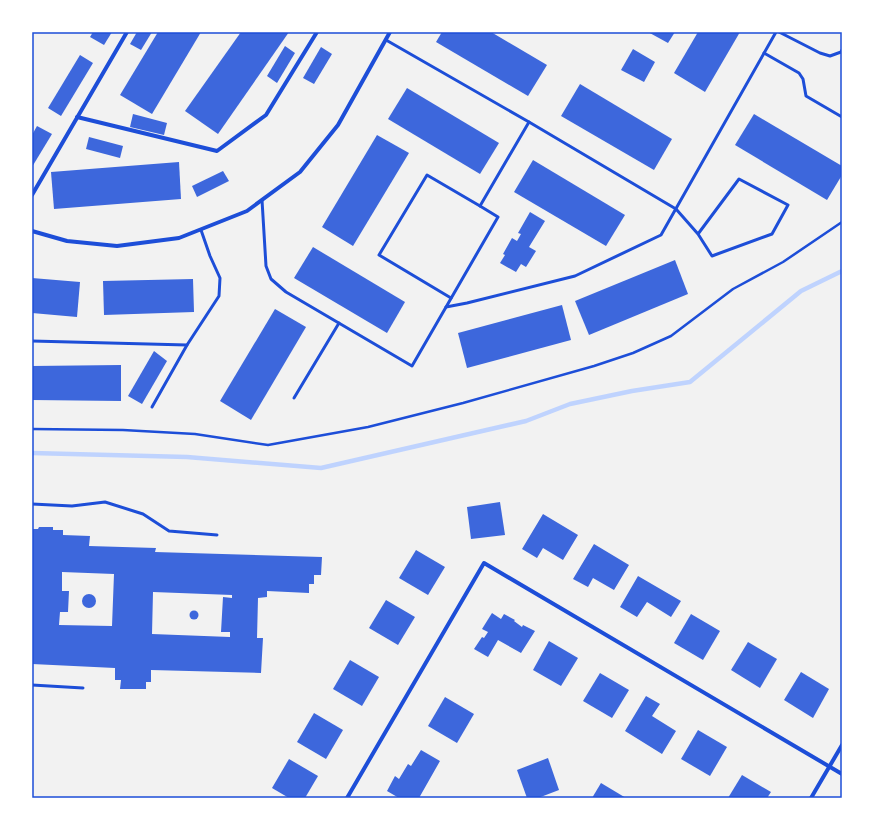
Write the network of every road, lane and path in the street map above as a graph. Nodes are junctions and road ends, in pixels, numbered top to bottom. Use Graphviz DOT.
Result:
graph roads {
  1 [pos="126,32"];
  2 [pos="317,32"];
  3 [pos="390,32"];
  4 [pos="778,32"];
  5 [pos="386,40"];
  6 [pos="842,50"];
  7 [pos="764,54"];
  8 [pos="77,117"];
  9 [pos="842,117"];
  10 [pos="529,122"];
  11 [pos="32,195"];
  12 [pos="262,200"];
  13 [pos="480,206"];
  14 [pos="676,210"];
  15 [pos="842,222"];
  16 [pos="201,230"];
  17 [pos="32,231"];
  18 [pos="698,234"];
  19 [pos="451,298"];
  20 [pos="446,307"];
  21 [pos="339,323"];
  22 [pos="32,341"];
  23 [pos="187,345"];
  24 [pos="294,398"];
  25 [pos="152,407"];
  26 [pos="32,429"];
  27 [pos="32,504"];
  28 [pos="218,534"];
  29 [pos="32,685"];
  30 [pos="83,688"];
  31 [pos="842,745"];
  32 [pos="829,766"];
  33 [pos="842,774"];
  34 [pos="347,798"];
  35 [pos="810,798"];
  1 -- 8 [label="street"];
  2 -- 8 [label="street"];
  3 -- 5 [label="street"];
  4 -- 6 [label="lane"];
  4 -- 7 [label="lane"];
  5 -- 10 [label="lane"];
  5 -- 12 [label="street"];
  7 -- 9 [label="lane"];
  7 -- 14 [label="lane"];
  8 -- 11 [label="street"];
  10 -- 13 [label="lane"];
  10 -- 14 [label="lane"];
  12 -- 16 [label="street"];
  12 -- 21 [label="lane"];
  13 -- 19 [label="lane"];
  13 -- 19 [label="lane"];
  14 -- 18 [label="lane"];
  14 -- 20 [label="lane"];
  15 -- 26 [label="path"];
  16 -- 17 [label="street"];
  16 -- 23 [label="lane"];
  18 -- 18 [label="lane"];
  19 -- 20 [label="lane"];
  20 -- 21 [label="lane"];
  21 -- 24 [label="lane"];
  22 -- 23 [label="lane"];
  23 -- 25 [label="lane"];
  27 -- 28 [label="lane"];
  29 -- 30 [label="lane"];
  31 -- 32 [label="street"];
  32 -- 33 [label="street"];
  32 -- 34 [label="street"];
  32 -- 35 [label="street"];
}
